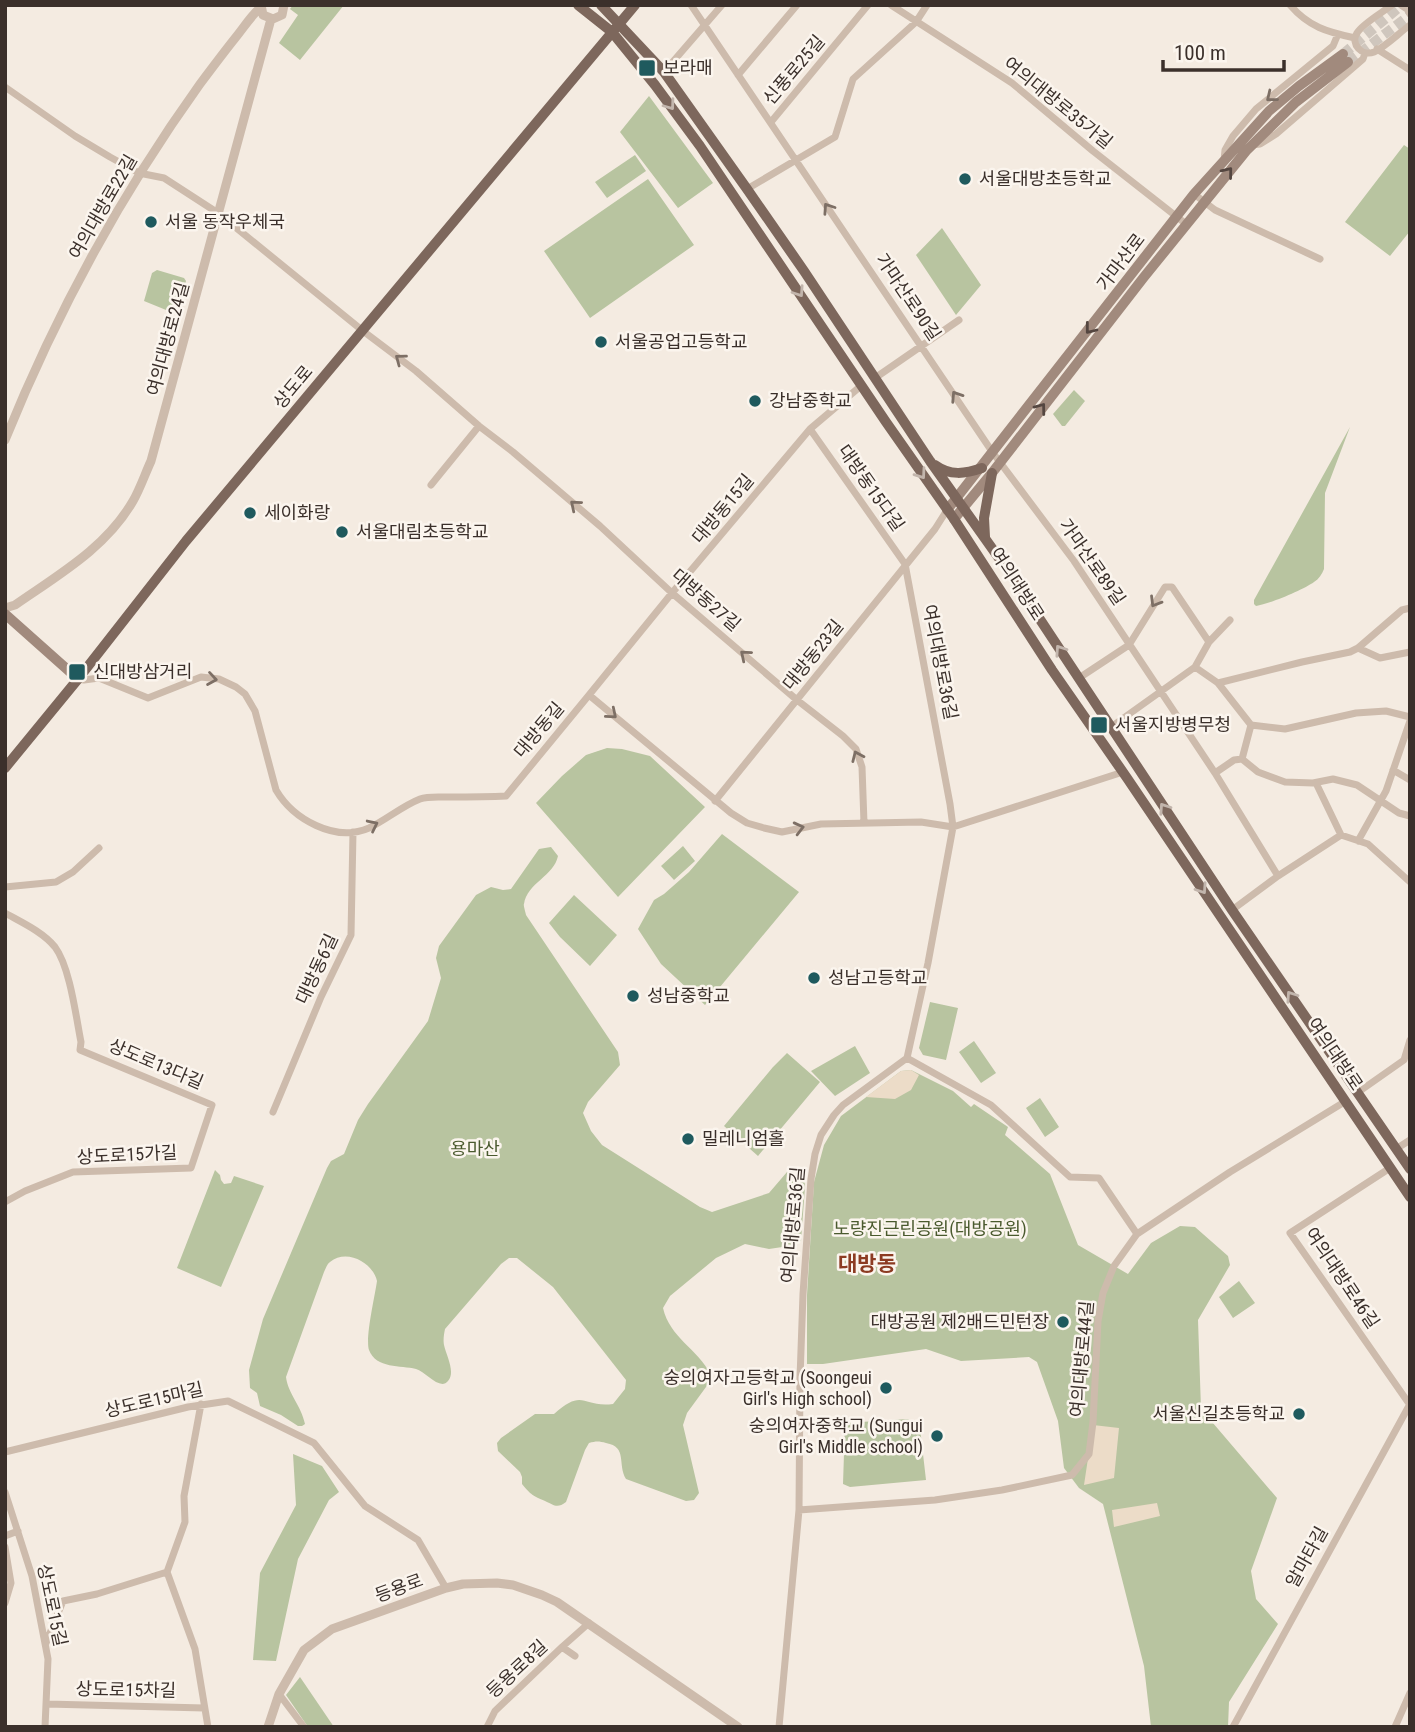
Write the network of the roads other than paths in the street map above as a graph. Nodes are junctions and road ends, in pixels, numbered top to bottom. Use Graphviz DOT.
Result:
graph roads {
  1 [pos="284,5"];
  2 [pos="578,5"];
  3 [pos="601,5"];
  4 [pos="635,5"];
  5 [pos="691,5"];
  6 [pos="722,5"];
  7 [pos="797,5"];
  8 [pos="868,5"];
  9 [pos="891,5"];
  10 [pos="927,5"];
  11 [pos="1290,5"];
  12 [pos="1401,5"];
  13 [pos="1391,6"];
  14 [pos="260,7"];
  15 [pos="1410,14"];
  16 [pos="271,19"];
  17 [pos="916,22"];
  18 [pos="1408,25"];
  19 [pos="705,26"];
  20 [pos="616,28"];
  21 [pos="1338,34"];
  22 [pos="1410,37"];
  23 [pos="1355,38"];
  24 [pos="1377,49"];
  25 [pos="1365,52"];
  26 [pos="1410,70"];
  27 [pos="664,72"];
  28 [pos="738,75"];
  29 [pos="5,87"];
  30 [pos="771,122"];
  31 [pos="1251,145"];
  32 [pos="796,160"];
  33 [pos="1224,161"];
  34 [pos="139,173"];
  35 [pos="747,189"];
  36 [pos="1194,194"];
  37 [pos="1203,202"];
  38 [pos="218,213"];
  39 [pos="1175,217"];
  40 [pos="1186,224"];
  41 [pos="1320,259"];
  42 [pos="959,320"];
  43 [pos="363,331"];
  44 [pos="922,346"];
  45 [pos="874,378"];
  46 [pos="862,385"];
  47 [pos="479,426"];
  48 [pos="810,429"];
  49 [pos="5,440"];
  50 [pos="996,458"];
  51 [pos="930,461"];
  52 [pos="987,471"];
  53 [pos="431,485"];
  54 [pos="960,504"];
  55 [pos="951,515"];
  56 [pos="986,539"];
  57 [pos="905,564"];
  58 [pos="672,593"];
  59 [pos="5,608"];
  60 [pos="1410,608"];
  61 [pos="5,614"];
  62 [pos="1230,620"];
  63 [pos="1209,642"];
  64 [pos="1129,645"];
  65 [pos="1358,648"];
  66 [pos="1409,655"];
  67 [pos="1195,667"];
  68 [pos="1079,678"];
  69 [pos="78,679"];
  70 [pos="1218,683"];
  71 [pos="1161,691"];
  72 [pos="589,695"];
  73 [pos="797,700"];
  74 [pos="1410,719"];
  75 [pos="1251,725"];
  76 [pos="1111,727"];
  77 [pos="1099,736"];
  78 [pos="1242,760"];
  79 [pos="1135,763"];
  80 [pos="5,768"];
  81 [pos="1393,770"];
  82 [pos="1123,772"];
  83 [pos="1215,773"];
  84 [pos="1410,780"];
  85 [pos="1316,783"];
  86 [pos="1381,801"];
  87 [pos="715,802"];
  88 [pos="1410,816"];
  89 [pos="864,823"];
  90 [pos="953,827"];
  91 [pos="353,832"];
  92 [pos="1341,835"];
  93 [pos="1358,841"];
  94 [pos="99,848"];
  95 [pos="1278,876"];
  96 [pos="1410,882"];
  97 [pos="5,887"];
  98 [pos="1232,910"];
  99 [pos="5,913"];
  100 [pos="1410,1040"];
  101 [pos="908,1058"];
  102 [pos="1357,1093"];
  103 [pos="1346,1101"];
  104 [pos="212,1105"];
  105 [pos="273,1112"];
  106 [pos="1410,1140"];
  107 [pos="1396,1149"];
  108 [pos="1390,1168"];
  109 [pos="1410,1169"];
  110 [pos="1410,1197"];
  111 [pos="5,1202"];
  112 [pos="1137,1234"];
  113 [pos="1410,1404"];
  114 [pos="201,1405"];
  115 [pos="5,1452"];
  116 [pos="5,1492"];
  117 [pos="799,1510"];
  118 [pos="18,1531"];
  119 [pos="5,1536"];
  120 [pos="5,1547"];
  121 [pos="167,1572"];
  122 [pos="446,1588"];
  123 [pos="5,1603"];
  124 [pos="589,1623"];
  125 [pos="45,1645"];
  126 [pos="562,1647"];
  127 [pos="575,1656"];
  128 [pos="1410,1693"];
  129 [pos="279,1694"];
  130 [pos="47,1704"];
  131 [pos="204,1708"];
  132 [pos="45,1727"];
  133 [pos="208,1727"];
  134 [pos="268,1727"];
  135 [pos="304,1727"];
  136 [pos="487,1727"];
  137 [pos="738,1727"];
  138 [pos="779,1727"];
  139 [pos="1233,1727"];
  140 [pos="1395,1727"];
  1 -- 16 [label="street"];
  2 -- 20 [label="main road, 여의대방로"];
  3 -- 20 [label="main road, 여의대방로"];
  4 -- 20 [label="main road, 상도로"];
  5 -- 19 [label="street, 신풍로25길"];
  6 -- 19 [label="street"];
  7 -- 28 [label="street"];
  8 -- 30 [label="street, 신풍로25길"];
  9 -- 17 [label="street, 여의대방로35가길"];
  10 -- 17 [label="street"];
  11 -- 21 [label="street"];
  12 -- 15 [label="street"];
  13 -- 23 [label="street"];
  14 -- 16 [label="street"];
  14 -- 34 [label="street, 여의대방로22길"];
  16 -- 38 [label="street, 여의대방로24길"];
  17 -- 32 [label="street"];
  17 -- 39 [label="street, 여의대방로35가길"];
  18 -- 22 [label="street"];
  18 -- 24 [label="street"];
  19 -- 27 [label="street"];
  19 -- 28 [label="street, 신풍로25길"];
  20 -- 27 [label="main road, 여의대방로"];
  20 -- 43 [label="main road, 상도로"];
  20 -- 46 [label="main road, 여의대방로, one-way"];
  21 -- 23 [label="street"];
  21 -- 33 [label="street, one-way"];
  23 -- 25 [label="street"];
  24 -- 25 [label="street"];
  24 -- 26 [label="street"];
  25 -- 31 [label="street"];
  27 -- 35 [label="main road, 여의대방로"];
  28 -- 30 [label="street, 신풍로25길"];
  29 -- 34 [label="street, 대방동27길"];
  30 -- 32 [label="street, 신풍로25길"];
  31 -- 33 [label="main road, 가마산로"];
  37 -- 31 [label="main road, 가마산로, one-way"];
  32 -- 35 [label="street"];
  44 -- 32 [label="street, 가마산로90길, one-way"];
  33 -- 36 [label="main road, 가마산로"];
  34 -- 38 [label="street, 대방동27길"];
  34 -- 49 [label="street, 여의대방로22길"];
  35 -- 45 [label="main road, 여의대방로"];
  36 -- 37 [label="street"];
  36 -- 39 [label="main road, 가마산로"];
  37 -- 40 [label="main road, 가마산로"];
  37 -- 41 [label="street"];
  38 -- 43 [label="street, 대방동27길"];
  38 -- 59 [label="street, 여의대방로24길"];
  39 -- 40 [label="street, 여의대방로35가길"];
  39 -- 50 [label="main road, 가마산로, one-way"];
  50 -- 40 [label="main road, 가마산로, one-way"];
  42 -- 44 [label="street"];
  47 -- 43 [label="street, 대방동27길, one-way"];
  43 -- 69 [label="main road, 상도로"];
  44 -- 45 [label="street"];
  50 -- 44 [label="street, 가마산로90길, one-way"];
  45 -- 51 [label="main road, 여의대방로"];
  46 -- 48 [label="street, 대방동15길"];
  46 -- 55 [label="main road, 여의대방로, one-way"];
  47 -- 53 [label="street"];
  58 -- 47 [label="street, 대방동27길, one-way"];
  48 -- 57 [label="street, 대방동15다길"];
  48 -- 58 [label="street, 대방동15길"];
  50 -- 52 [label="main road, 가마산로"];
  50 -- 64 [label="street, 가마산로89길"];
  51 -- 52 [label="main road"];
  51 -- 54 [label="main road, 여의대방로"];
  52 -- 54 [label="main road, 가마산로"];
  52 -- 56 [label="main road"];
  54 -- 55 [label="main road, 가마산로"];
  54 -- 56 [label="main road, 여의대방로"];
  55 -- 57 [label="street, 대방동23길"];
  55 -- 77 [label="main road, 여의대방로"];
  68 -- 56 [label="main road, 여의대방로, one-way"];
  57 -- 73 [label="street, 대방동23길"];
  57 -- 90 [label="street, 여의대방로36길"];
  58 -- 72 [label="street, 대방동15길"];
  73 -- 58 [label="street, 대방동27길, one-way"];
  60 -- 65 [label="street"];
  61 -- 69 [label="main road"];
  62 -- 63 [label="street"];
  63 -- 64 [label="street, one-way"];
  63 -- 67 [label="street"];
  64 -- 68 [label="street"];
  64 -- 71 [label="street, 가마산로89길"];
  65 -- 66 [label="street"];
  65 -- 70 [label="street"];
  67 -- 70 [label="street"];
  67 -- 71 [label="street"];
  68 -- 76 [label="main road, 여의대방로"];
  69 -- 80 [label="main road, 상도로"];
  69 -- 91 [label="street, one-way"];
  70 -- 75 [label="street"];
  71 -- 76 [label="street"];
  71 -- 83 [label="street, 가마산로89길"];
  72 -- 87 [label="street, one-way"];
  91 -- 72 [label="street, 대방동길, one-way"];
  73 -- 87 [label="street, 대방동23길"];
  89 -- 73 [label="street, 대방동27길, one-way"];
  74 -- 75 [label="street"];
  74 -- 81 [label="street"];
  75 -- 78 [label="street"];
  76 -- 77 [label="main road"];
  76 -- 79 [label="main road, 여의대방로"];
  77 -- 82 [label="main road, 여의대방로"];
  78 -- 83 [label="street"];
  78 -- 85 [label="street"];
  79 -- 82 [label="main road"];
  98 -- 79 [label="main road, 여의대방로, one-way"];
  81 -- 84 [label="street"];
  81 -- 86 [label="street"];
  82 -- 90 [label="street"];
  82 -- 103 [label="main road, 여의대방로, one-way"];
  83 -- 95 [label="street, 가마산로89길"];
  85 -- 86 [label="street"];
  85 -- 92 [label="street"];
  86 -- 88 [label="street"];
  86 -- 93 [label="street"];
  87 -- 89 [label="street, one-way"];
  89 -- 90 [label="street"];
  90 -- 101 [label="street, 여의대방로36길"];
  91 -- 105 [label="street, 대방동6길"];
  92 -- 93 [label="street"];
  92 -- 95 [label="street"];
  93 -- 96 [label="street"];
  94 -- 97 [label="street"];
  95 -- 98 [label="street"];
  102 -- 98 [label="main road, 여의대방로, one-way"];
  99 -- 104 [label="street, 상도로13다길"];
  100 -- 102 [label="street"];
  101 -- 112 [label="street"];
  101 -- 117 [label="street, 여의대방로36길"];
  102 -- 103 [label="street, 여의대방로44길"];
  102 -- 107 [label="main road, 여의대방로"];
  103 -- 108 [label="main road, 여의대방로"];
  103 -- 112 [label="street, 여의대방로44길"];
  104 -- 111 [label="street, 상도로15가길"];
  106 -- 107 [label="street"];
  107 -- 109 [label="main road, 여의대방로"];
  108 -- 110 [label="main road, 여의대방로"];
  108 -- 113 [label="street, 여의대방로46길"];
  112 -- 117 [label="street, 여의대방로44길"];
  113 -- 139 [label="street, 알마타길"];
  114 -- 115 [label="street, 상도로15마길"];
  114 -- 121 [label="street"];
  114 -- 122 [label="street, 상도로15마길"];
  116 -- 118 [label="street, 상도로15길"];
  117 -- 138 [label="street, 여의대방로36길"];
  118 -- 119 [label="street"];
  118 -- 125 [label="street, 상도로15길"];
  120 -- 123 [label="street"];
  121 -- 125 [label="street"];
  121 -- 131 [label="street"];
  122 -- 124 [label="street, 등용로"];
  122 -- 129 [label="street, 등용로"];
  124 -- 126 [label="street"];
  124 -- 137 [label="street, 등용로"];
  125 -- 130 [label="street, 상도로15길"];
  126 -- 127 [label="street, 등용로8길"];
  126 -- 136 [label="street, 등용로8길"];
  128 -- 140 [label="street"];
  129 -- 134 [label="street, 등용로"];
  129 -- 135 [label="street"];
  130 -- 131 [label="street, 상도로15차길"];
  130 -- 132 [label="street, 상도로15길"];
  131 -- 133 [label="street"];
}
